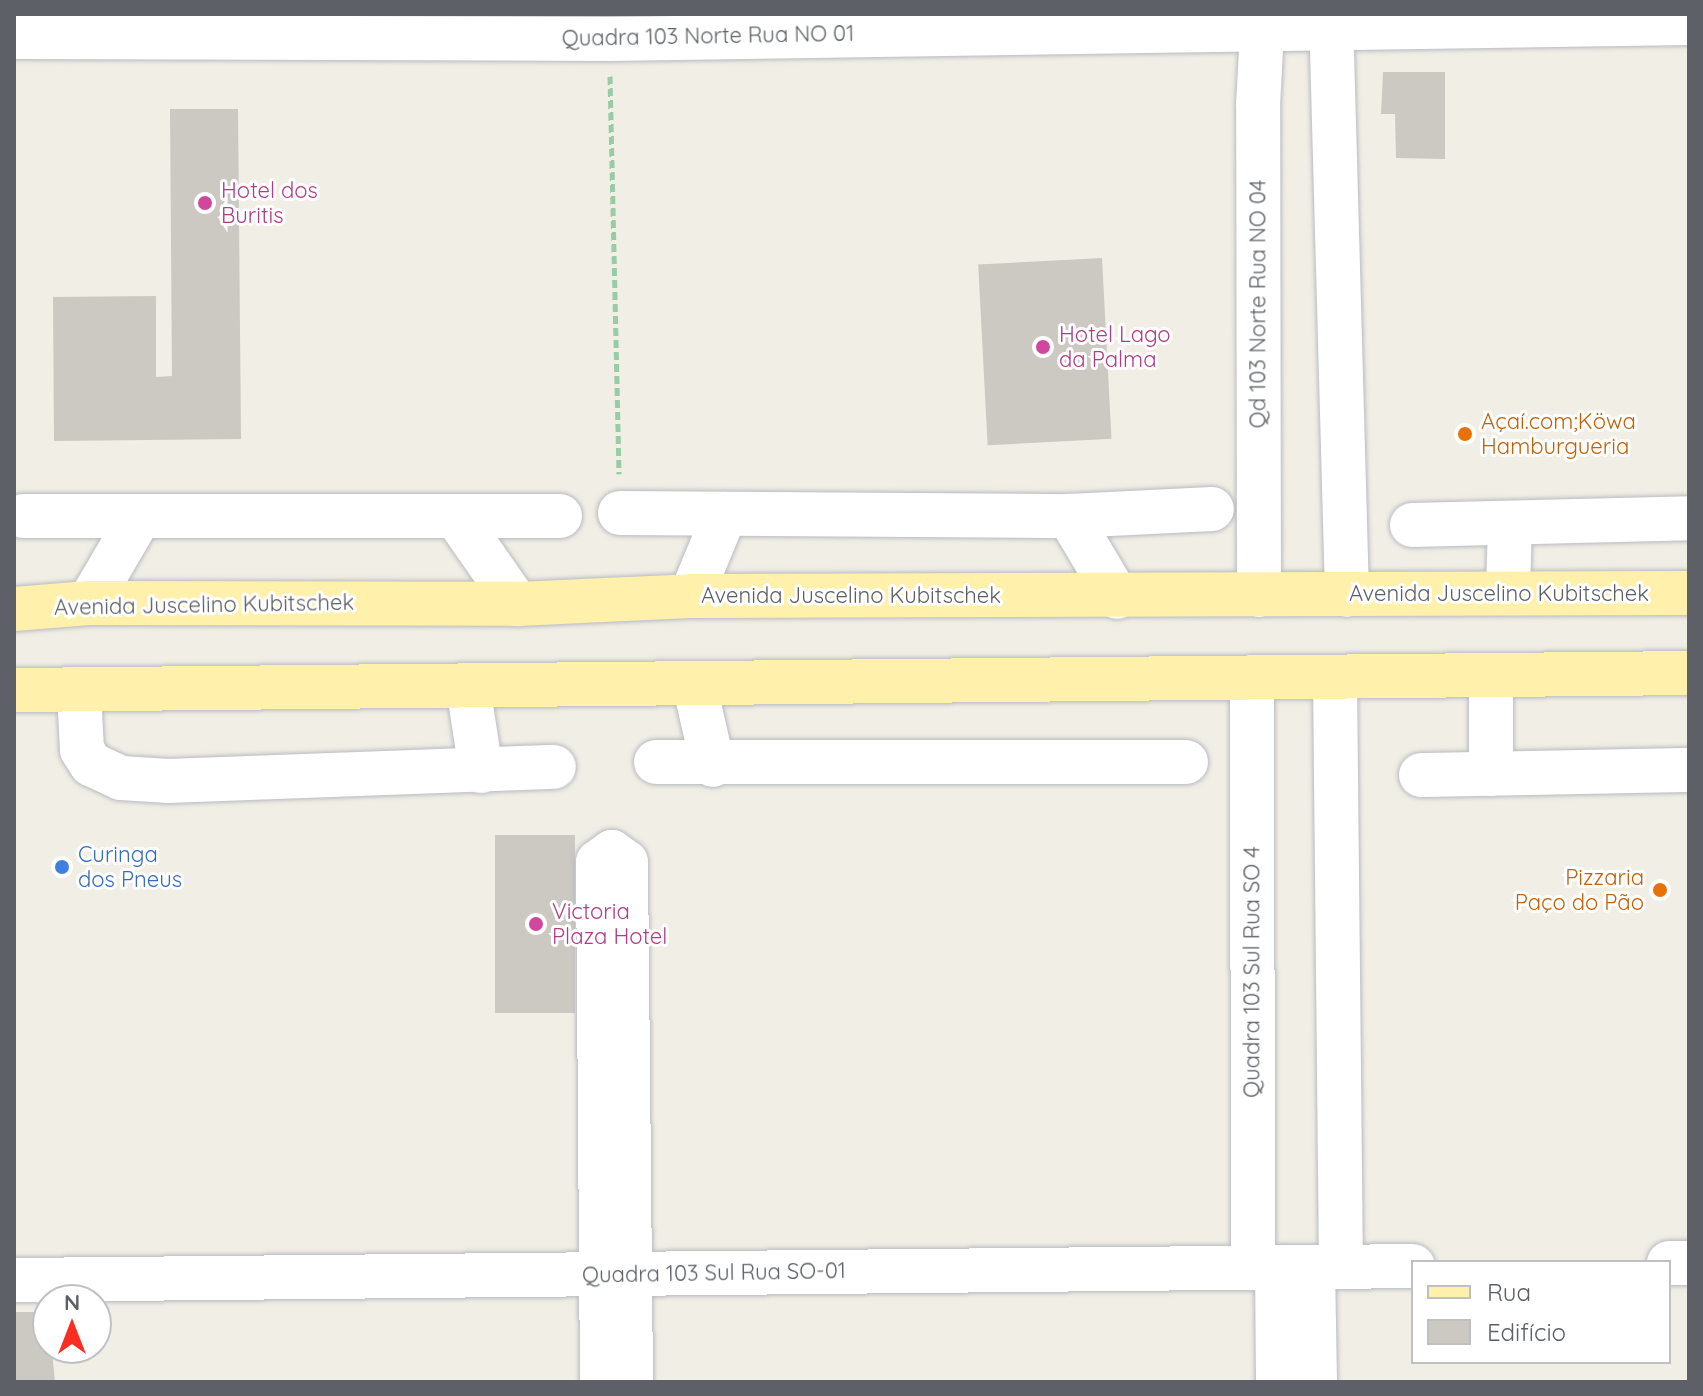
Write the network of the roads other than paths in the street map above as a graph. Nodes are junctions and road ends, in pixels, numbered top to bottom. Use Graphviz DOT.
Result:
graph roads {
  1 [pos="1263,21"];
  2 [pos="1331,21"];
  3 [pos="1689,23"];
  4 [pos="608,27"];
  5 [pos="14,37"];
  6 [pos="1212,509"];
  7 [pos="620,513"];
  8 [pos="725,514"];
  9 [pos="23,516"];
  10 [pos="140,516"];
  11 [pos="560,516"];
  12 [pos="1069,516"];
  13 [pos="457,518"];
  14 [pos="1689,518"];
  15 [pos="1510,523"];
  16 [pos="1412,525"];
  17 [pos="1508,593"];
  18 [pos="1689,593"];
  19 [pos="1259,595"];
  20 [pos="1347,595"];
  21 [pos="691,596"];
  22 [pos="1117,597"];
  23 [pos="89,603"];
  24 [pos="517,604"];
  25 [pos="14,609"];
  26 [pos="1689,673"];
  27 [pos="1491,676"];
  28 [pos="1252,677"];
  29 [pos="1335,677"];
  30 [pos="694,683"];
  31 [pos="468,686"];
  32 [pos="14,690"];
  33 [pos="79,691"];
  34 [pos="656,762"];
  35 [pos="1186,762"];
  36 [pos="713,765"];
  37 [pos="554,767"];
  38 [pos="1689,770"];
  39 [pos="481,771"];
  40 [pos="1491,774"];
  41 [pos="1421,775"];
  42 [pos="1411,1266"];
  43 [pos="1296,1267"];
  44 [pos="616,1274"];
  45 [pos="14,1280"];
  46 [pos="602,1382"];
  47 [pos="631,1382"];
  48 [pos="1278,1382"];
  49 [pos="1315,1382"];
  1 -- 2 [label="street, Quadra 103 Norte Rua NO 01"];
  1 -- 4 [label="street, Quadra 103 Norte Rua NO 01"];
  1 -- 19 [label="street, Qd 103 Norte Rua NO 04"];
  2 -- 3 [label="street, Quadra 103 Norte Rua NO 01"];
  2 -- 20 [label="street"];
  4 -- 5 [label="street, Quadra 103 Norte Rua NO 01"];
  6 -- 12 [label="street"];
  7 -- 8 [label="street"];
  8 -- 12 [label="street"];
  8 -- 21 [label="street"];
  9 -- 10 [label="street"];
  10 -- 13 [label="street"];
  10 -- 23 [label="street"];
  11 -- 13 [label="street"];
  12 -- 22 [label="street"];
  13 -- 24 [label="street"];
  14 -- 15 [label="street"];
  15 -- 16 [label="street"];
  15 -- 17 [label="street"];
  17 -- 18 [label="main road, Avenida Juscelino Kubitschek"];
  17 -- 20 [label="main road, Avenida Juscelino Kubitschek"];
  19 -- 20 [label="main road, Avenida Juscelino Kubitschek"];
  19 -- 22 [label="main road, Avenida Juscelino Kubitschek"];
  21 -- 22 [label="main road, Avenida Juscelino Kubitschek"];
  21 -- 24 [label="main road, Avenida Juscelino Kubitschek"];
  23 -- 24 [label="main road, Avenida Juscelino Kubitschek"];
  23 -- 25 [label="main road, Avenida Juscelino Kubitschek"];
  26 -- 27 [label="main road"];
  27 -- 29 [label="main road"];
  27 -- 40 [label="street"];
  28 -- 29 [label="main road"];
  28 -- 30 [label="main road"];
  28 -- 43 [label="street, Quadra 103 Sul Rua SO 4"];
  29 -- 43 [label="street, Quadra 103 Sul Rua SO 4"];
  30 -- 31 [label="main road"];
  30 -- 36 [label="street"];
  31 -- 33 [label="main road"];
  31 -- 39 [label="street"];
  32 -- 33 [label="main road"];
  33 -- 39 [label="street"];
  34 -- 36 [label="street"];
  35 -- 36 [label="street"];
  37 -- 39 [label="street"];
  38 -- 40 [label="street"];
  40 -- 41 [label="street"];
  42 -- 43 [label="street, Quadra 103 Sul Rua SO-01"];
  43 -- 44 [label="street, Quadra 103 Sul Rua SO-01"];
  43 -- 48 [label="street, Quadra 103 Sul Rua SO 4"];
  43 -- 49 [label="street, Quadra 103 Sul Rua SO 4"];
  44 -- 44 [label="street"];
  44 -- 45 [label="street, Quadra 103 Sul Rua SO-01"];
  44 -- 46 [label="street"];
  44 -- 47 [label="street"];
}
